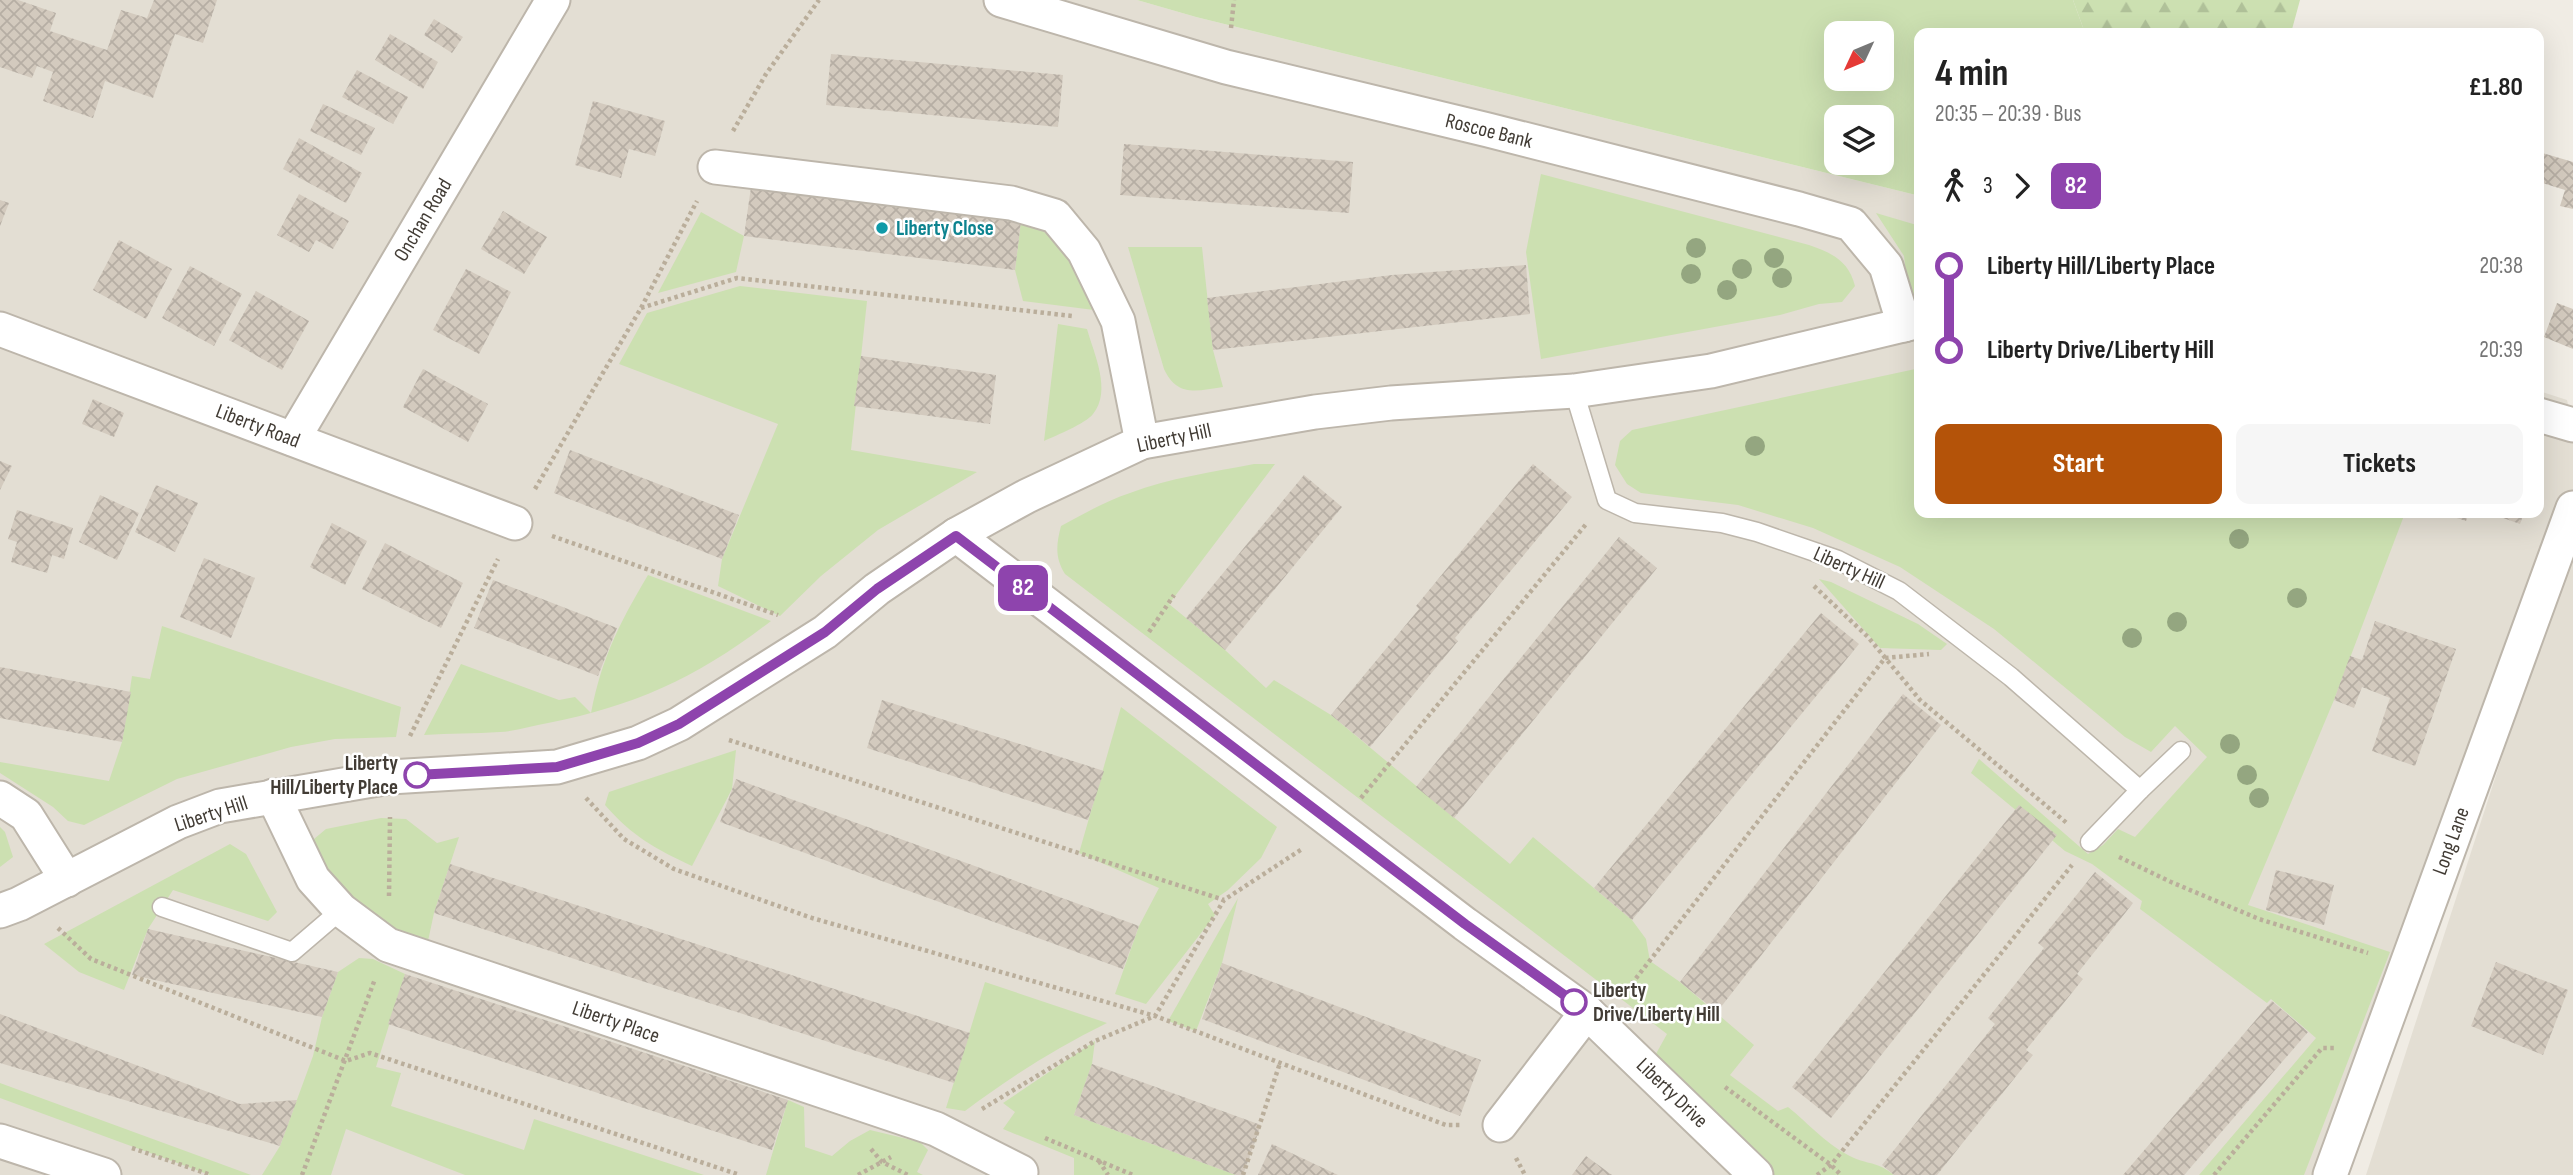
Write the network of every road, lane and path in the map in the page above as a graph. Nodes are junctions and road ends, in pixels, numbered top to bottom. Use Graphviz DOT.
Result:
graph roads {
  1 [pos="553,0"];
  2 [pos="819,0"];
  3 [pos="1001,0"];
  4 [pos="715,167"];
  5 [pos="641,308"];
  6 [pos="1118,321"];
  7 [pos="1912,323"];
  8 [pos="0,329"];
  9 [pos="1574,391"];
  10 [pos="2544,416"];
  11 [pos="2573,425"];
  12 [pos="293,439"];
  13 [pos="1142,442"];
  14 [pos="2573,508"];
  15 [pos="515,523"];
  16 [pos="956,536"];
  17 [pos="1774,538"];
  18 [pos="1573,541"];
  19 [pos="825,632"];
  20 [pos="1885,659"];
  21 [pos="679,724"];
  22 [pos="2181,751"];
  23 [pos="557,767"];
  24 [pos="1386,767"];
  25 [pos="390,777"];
  26 [pos="2140,790"];
  27 [pos="273,796"];
  28 [pos="0,798"];
  29 [pos="1338,825"];
  30 [pos="2090,842"];
  31 [pos="67,880"];
  32 [pos="1224,900"];
  33 [pos="162,907"];
  34 [pos="10,908"];
  35 [pos="341,910"];
  36 [pos="2406,964"];
  37 [pos="1622,996"];
  38 [pos="1587,1012"];
  39 [pos="1155,1016"];
  40 [pos="2376,1049"];
  41 [pos="1280,1063"];
  42 [pos="989,1114"];
  43 [pos="1500,1125"];
  44 [pos="936,1129"];
  45 [pos="1040,1136"];
  46 [pos="0,1141"];
  47 [pos="1099,1161"];
  48 [pos="1021,1172"];
  49 [pos="104,1175"];
  50 [pos="740,1175"];
  51 [pos="858,1175"];
  52 [pos="1108,1175"];
  53 [pos="1133,1175"];
  54 [pos="1243,1175"];
  55 [pos="1756,1175"];
  56 [pos="1817,1175"];
  57 [pos="2214,1175"];
  58 [pos="2330,1175"];
  1 -- 12 [label="street, Onchan Road"];
  2 -- 4 [label="path"];
  3 -- 7 [label="street, Roscoe Bank"];
  4 -- 5 [label="path"];
  4 -- 6 [label="street"];
  5 -- 6 [label="path"];
  5 -- 15 [label="path"];
  6 -- 13 [label="street"];
  7 -- 9 [label="street, Liberty Hill"];
  8 -- 12 [label="street, Liberty Road"];
  9 -- 13 [label="street, Liberty Hill"];
  9 -- 17 [label="lane, Liberty Hill"];
  10 -- 11 [label="street"];
  12 -- 15 [label="street, Liberty Road"];
  13 -- 16 [label="street, Liberty Hill"];
  14 -- 36 [label="street, Long Lane"];
  15 -- 19 [label="path"];
  15 -- 25 [label="path"];
  16 -- 19 [label="street, Liberty Hill"];
  16 -- 29 [label="street, Liberty Drive"];
  17 -- 20 [label="path"];
  17 -- 26 [label="lane, Liberty Hill"];
  18 -- 24 [label="path"];
  19 -- 21 [label="street, Liberty Hill"];
  20 -- 30 [label="path"];
  20 -- 37 [label="path"];
  21 -- 23 [label="street, Liberty Hill"];
  21 -- 32 [label="path"];
  22 -- 26 [label="lane"];
  23 -- 25 [label="street, Liberty Hill"];
  23 -- 39 [label="path"];
  25 -- 27 [label="street, Liberty Hill"];
  26 -- 30 [label="lane"];
  27 -- 31 [label="street, Liberty Hill"];
  27 -- 35 [label="street, Liberty Place"];
  28 -- 31 [label="street"];
  29 -- 32 [label="path"];
  29 -- 38 [label="street, Liberty Drive"];
  30 -- 36 [label="path"];
  30 -- 56 [label="path"];
  31 -- 34 [label="street, Liberty Hill"];
  32 -- 39 [label="path"];
  33 -- 35 [label="lane"];
  34 -- 50 [label="path"];
  35 -- 44 [label="street, Liberty Place"];
  36 -- 40 [label="street, Long Lane"];
  38 -- 43 [label="street"];
  38 -- 55 [label="street, Liberty Drive"];
  39 -- 41 [label="path"];
  39 -- 42 [label="path"];
  40 -- 57 [label="path"];
  40 -- 58 [label="street, Long Lane"];
  41 -- 43 [label="path"];
  41 -- 54 [label="path"];
  44 -- 48 [label="street, Liberty Place"];
  44 -- 51 [label="path"];
  45 -- 47 [label="path"];
  46 -- 49 [label="street"];
  47 -- 52 [label="path"];
  47 -- 53 [label="path"];
}
